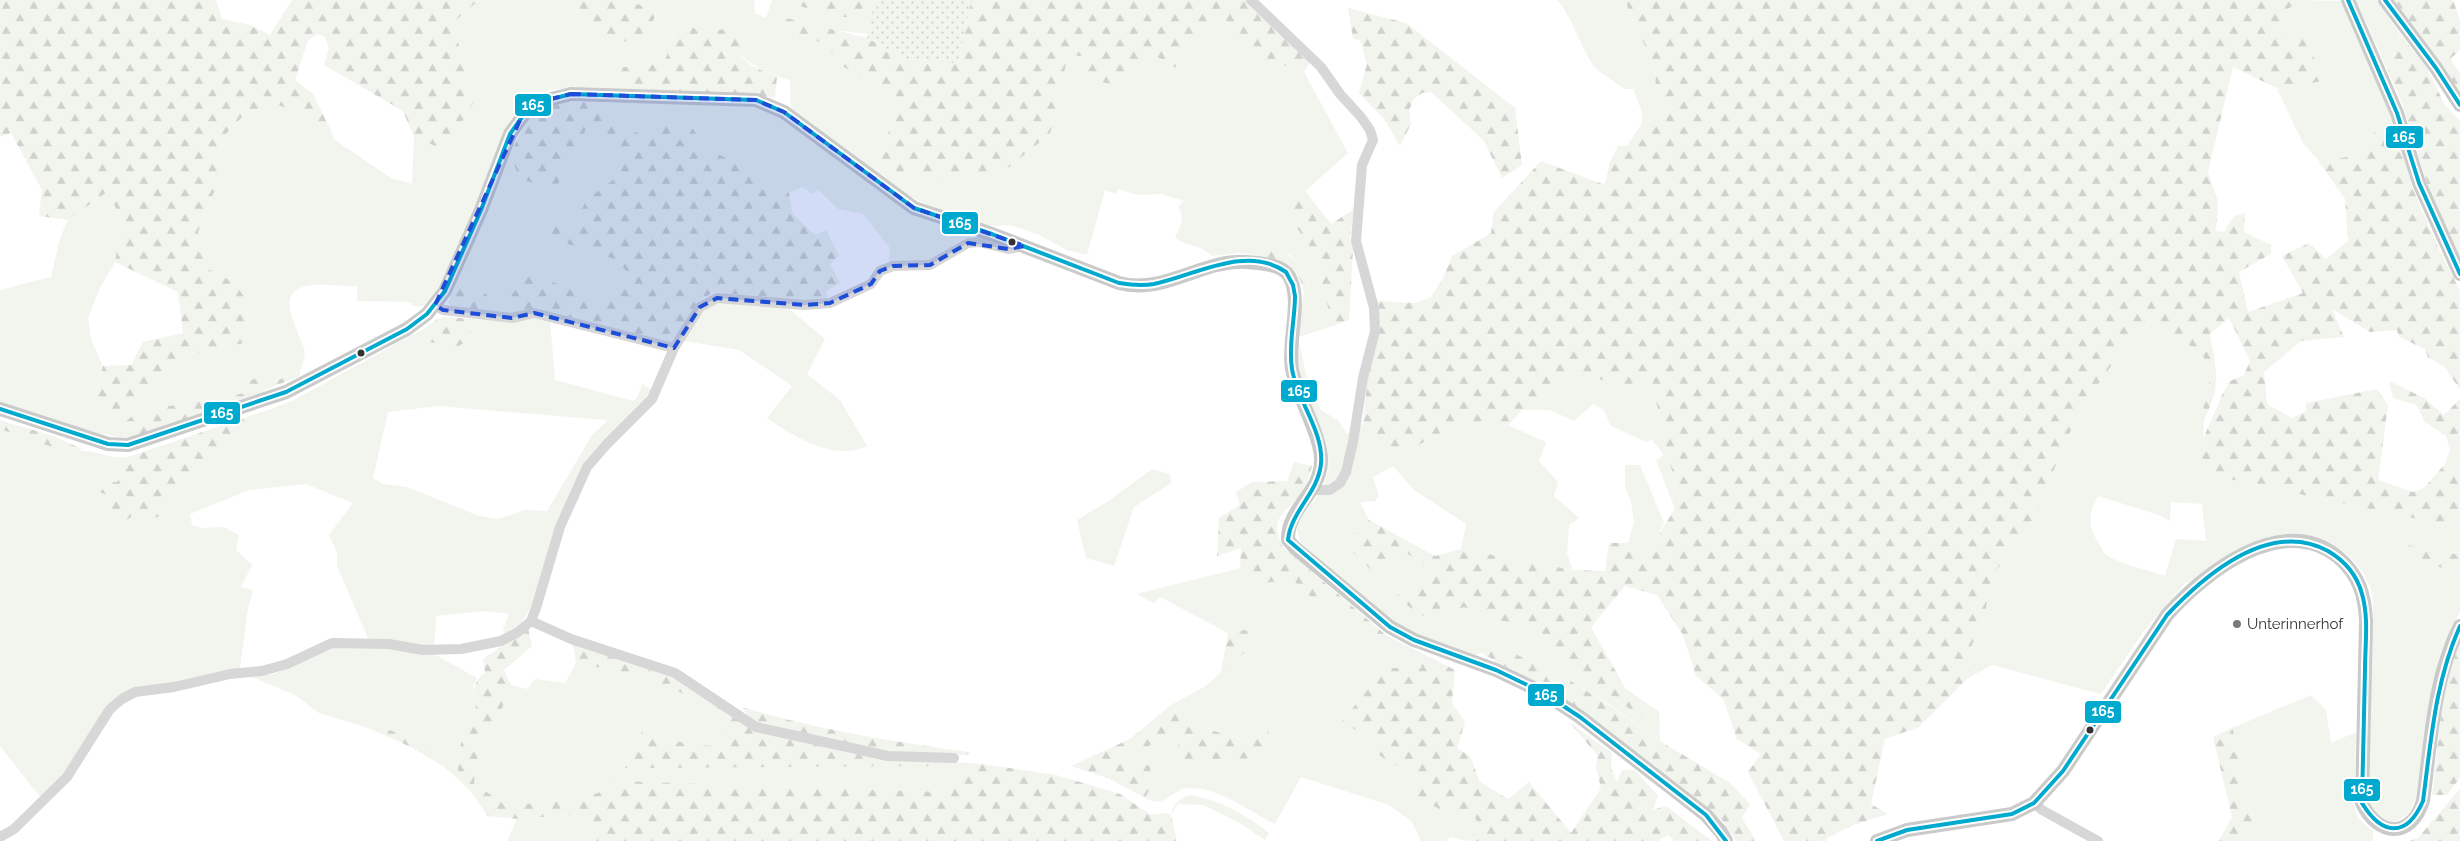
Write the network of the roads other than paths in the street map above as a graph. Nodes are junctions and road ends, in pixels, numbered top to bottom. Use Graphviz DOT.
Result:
graph roads {
  1 [pos="1251,0"];
  2 [pos="2348,0"];
  3 [pos="2385,0"];
  4 [pos="2460,105"];
  5 [pos="1024,246"];
  6 [pos="2460,274"];
  7 [pos="435,305"];
  8 [pos="674,348"];
  9 [pos="0,409"];
  10 [pos="1312,490"];
  11 [pos="531,621"];
  12 [pos="2460,626"];
  13 [pos="954,758"];
  14 [pos="2034,803"];
  15 [pos="1907,830"];
  16 [pos="0,837"];
  17 [pos="1726,841"];
  18 [pos="1877,841"];
  19 [pos="1898,841"];
  20 [pos="2098,841"];
  1 -- 10 [label="street"];
  2 -- 6 [label="main road"];
  3 -- 4 [label="main road"];
  5 -- 7 [label="main road"];
  5 -- 8 [label="street"];
  5 -- 10 [label="main road"];
  7 -- 8 [label="street"];
  7 -- 9 [label="main road"];
  8 -- 11 [label="street"];
  10 -- 17 [label="main road"];
  11 -- 13 [label="street"];
  11 -- 16 [label="street"];
  12 -- 14 [label="main road"];
  14 -- 15 [label="main road"];
  14 -- 20 [label="street"];
  15 -- 18 [label="main road"];
  15 -- 19 [label="street"];
}
